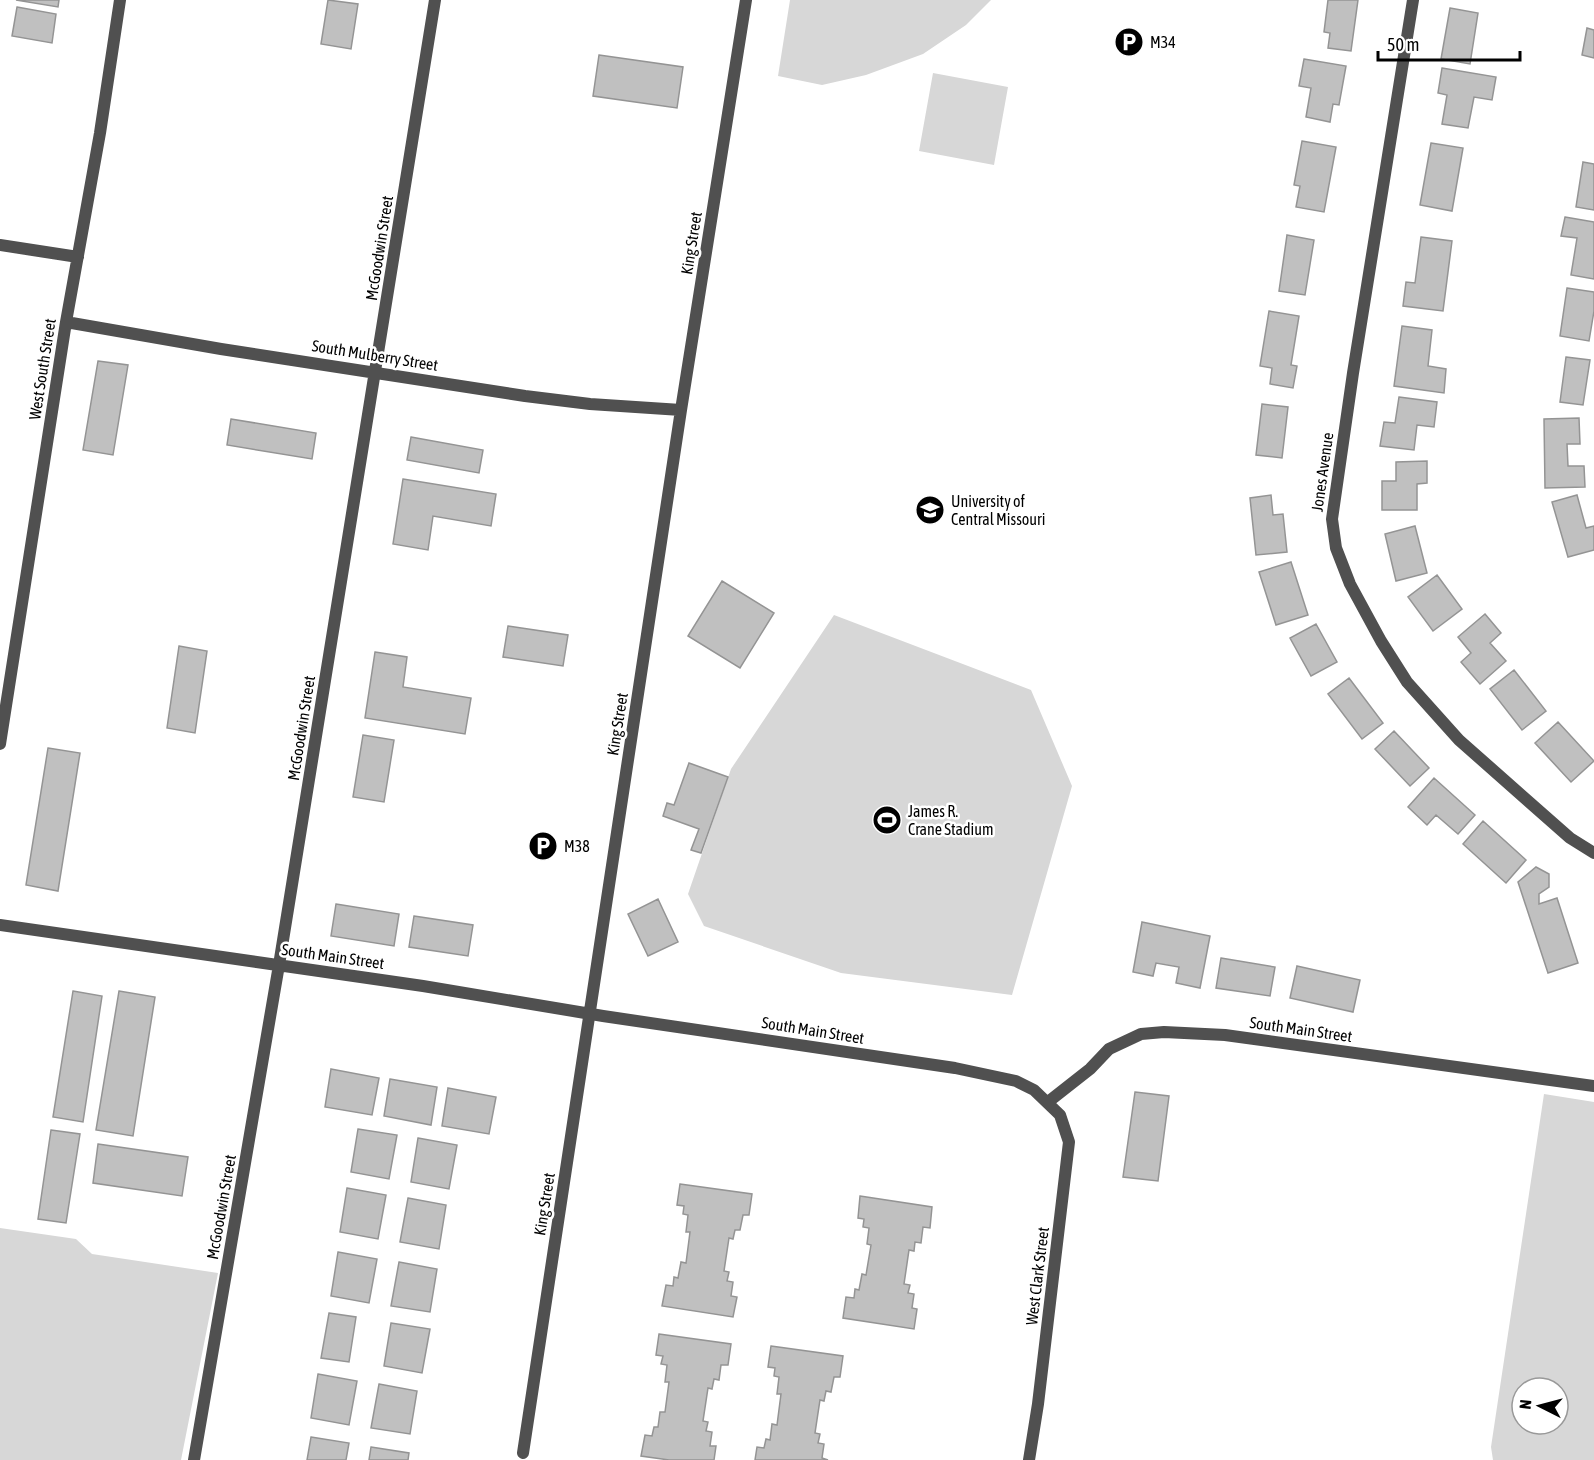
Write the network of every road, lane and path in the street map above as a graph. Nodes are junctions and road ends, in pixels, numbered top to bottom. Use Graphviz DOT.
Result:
graph roads {
  1 [pos="120,0"];
  2 [pos="435,0"];
  3 [pos="746,0"];
  4 [pos="1413,0"];
  5 [pos="0,245"];
  6 [pos="78,257"];
  7 [pos="66,322"];
  8 [pos="376,371"];
  9 [pos="681,410"];
  10 [pos="0,744"];
  11 [pos="1594,853"];
  12 [pos="0,925"];
  13 [pos="279,965"];
  14 [pos="589,1013"];
  15 [pos="1594,1086"];
  16 [pos="1048,1102"];
  17 [pos="523,1453"];
  18 [pos="194,1460"];
  19 [pos="1029,1460"];
  1 -- 6 [label="street, West South Street"];
  2 -- 8 [label="street, McGoodwin Street"];
  3 -- 9 [label="street, King Street"];
  4 -- 11 [label="street, Jones Avenue"];
  5 -- 6 [label="street"];
  6 -- 7 [label="street, West South Street"];
  7 -- 8 [label="street, South Mulberry Street"];
  7 -- 10 [label="street, West South Street"];
  8 -- 9 [label="street, South Mulberry Street"];
  8 -- 13 [label="street, McGoodwin Street"];
  9 -- 14 [label="street, King Street"];
  12 -- 13 [label="street, South Main Street"];
  13 -- 14 [label="street, South Main Street"];
  13 -- 18 [label="street, McGoodwin Street"];
  14 -- 16 [label="street, South Main Street"];
  14 -- 17 [label="street, King Street"];
  15 -- 16 [label="street, South Main Street"];
  16 -- 19 [label="street, West Clark Street"];
}
